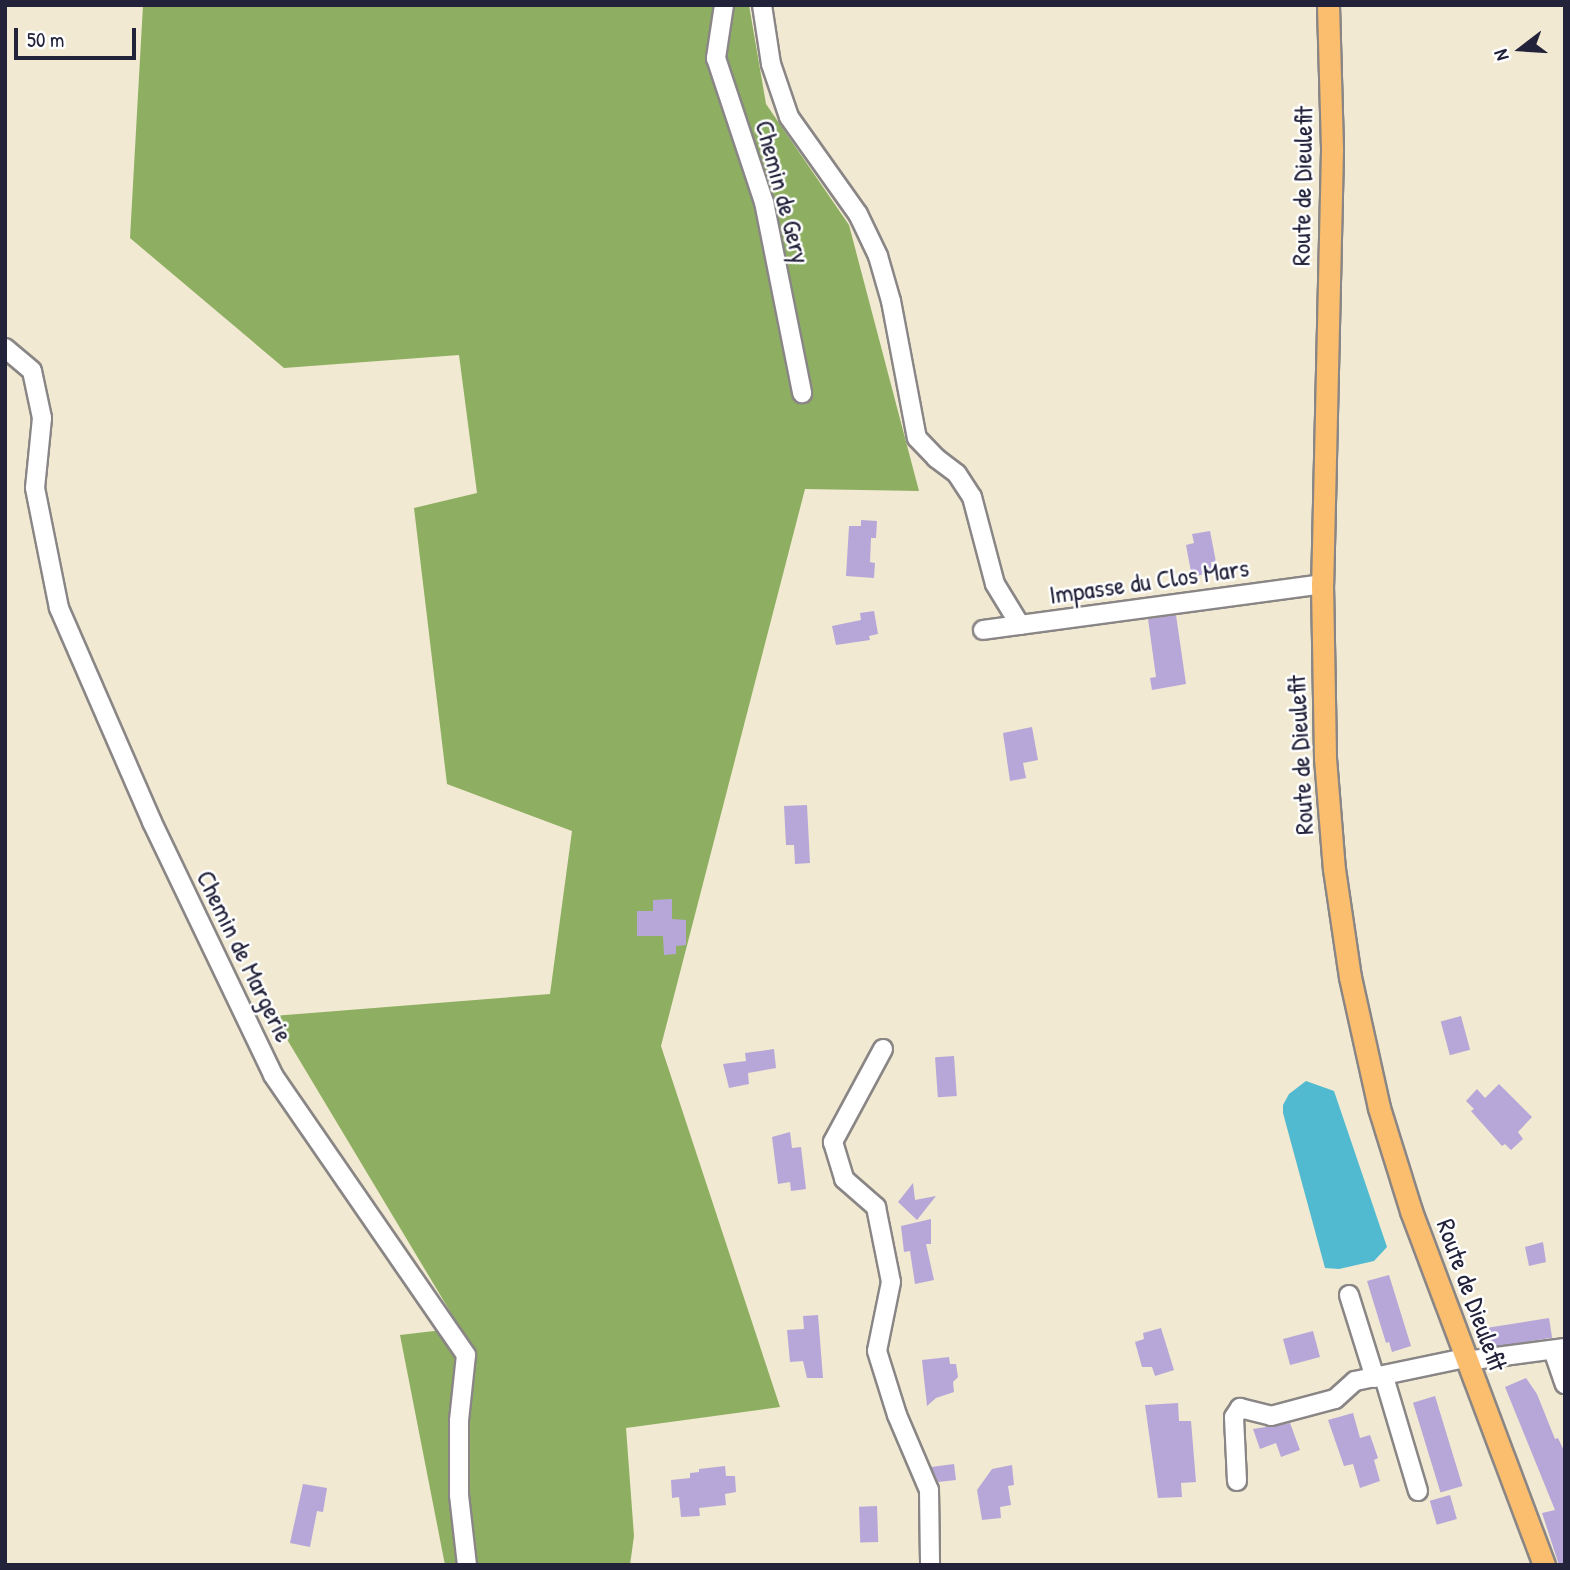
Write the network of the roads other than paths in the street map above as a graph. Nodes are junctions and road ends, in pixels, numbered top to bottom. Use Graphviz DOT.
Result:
graph roads {
  1 [pos="724,5"];
  2 [pos="762,5"];
  3 [pos="1328,5"];
  4 [pos="5,348"];
  5 [pos="802,393"];
  6 [pos="1322,584"];
  7 [pos="1020,625"];
  8 [pos="983,630"];
  9 [pos="883,1049"];
  10 [pos="1349,1295"];
  11 [pos="1559,1349"];
  12 [pos="1465,1359"];
  13 [pos="1379,1378"];
  14 [pos="1565,1384"];
  15 [pos="1509,1475"];
  16 [pos="1237,1480"];
  17 [pos="1418,1491"];
  18 [pos="467,1565"];
  19 [pos="930,1565"];
  20 [pos="1534,1565"];
  21 [pos="1544,1565"];
  1 -- 5 [label="street, Chemin de Gery"];
  2 -- 7 [label="street"];
  3 -- 6 [label="main road, Route de Dieulefit"];
  4 -- 18 [label="street, Chemin de Margerie"];
  6 -- 7 [label="street, Impasse du Clos Mars"];
  6 -- 12 [label="main road, Route de Dieulefit"];
  7 -- 8 [label="street, Impasse du Clos Mars"];
  9 -- 19 [label="street"];
  10 -- 13 [label="street"];
  11 -- 12 [label="street"];
  11 -- 14 [label="street"];
  12 -- 13 [label="street"];
  12 -- 15 [label="main road, Route de Dieulefit"];
  13 -- 16 [label="street"];
  13 -- 17 [label="street"];
  15 -- 20 [label="main road, Route de Dieulefit"];
  15 -- 21 [label="main road, Route de Dieulefit"];
}
